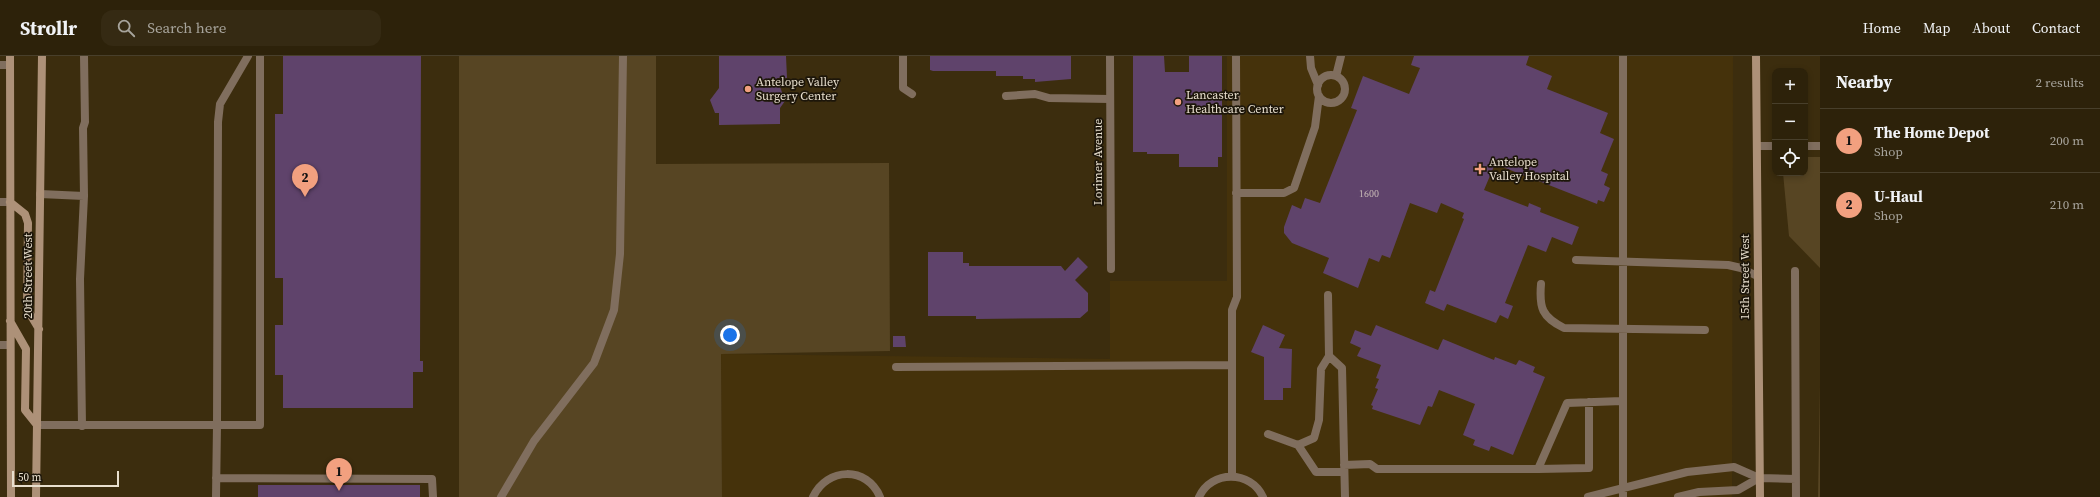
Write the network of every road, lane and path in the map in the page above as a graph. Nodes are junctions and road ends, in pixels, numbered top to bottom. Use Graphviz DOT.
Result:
graph roads {
  1 [pos="42,56"];
  2 [pos="84,56"];
  3 [pos="248,56"];
  4 [pos="260,56"];
  5 [pos="623,56"];
  6 [pos="903,56"];
  7 [pos="1110,56"];
  8 [pos="1236,56"];
  9 [pos="1310,56"];
  10 [pos="1341,56"];
  11 [pos="1623,56"];
  12 [pos="1756,56"];
  13 [pos="10,60"];
  14 [pos="0,64"];
  15 [pos="1336,76"];
  16 [pos="1318,85"];
  17 [pos="912,94"];
  18 [pos="1006,96"];
  19 [pos="1319,96"];
  20 [pos="1110,99"];
  21 [pos="1757,146"];
  22 [pos="1772,146"];
  23 [pos="1808,146"];
  24 [pos="1820,146"];
  25 [pos="1236,193"];
  26 [pos="40,194"];
  27 [pos="84,196"];
  28 [pos="0,202"];
  29 [pos="10,202"];
  30 [pos="1576,260"];
  31 [pos="1622,261"];
  32 [pos="1111,269"];
  33 [pos="1795,271"];
  34 [pos="1757,276"];
  35 [pos="1541,284"];
  36 [pos="1328,295"];
  37 [pos="10,321"];
  38 [pos="39,329"];
  39 [pos="1622,329"];
  40 [pos="1705,330"];
  41 [pos="0,345"];
  42 [pos="10,345"];
  43 [pos="1329,356"];
  44 [pos="1231,365"];
  45 [pos="896,367"];
  46 [pos="1622,401"];
  47 [pos="1590,402"];
  48 [pos="37,425"];
  49 [pos="217,425"];
  50 [pos="82,426"];
  51 [pos="1268,434"];
  52 [pos="1298,445"];
  53 [pos="1344,469"];
  54 [pos="1538,469"];
  55 [pos="1232,476"];
  56 [pos="216,478"];
  57 [pos="1759,478"];
  58 [pos="1796,479"];
  59 [pos="1623,493"];
  60 [pos="12,497"];
  61 [pos="36,497"];
  62 [pos="216,497"];
  63 [pos="434,497"];
  64 [pos="501,497"];
  65 [pos="813,497"];
  66 [pos="880,497"];
  67 [pos="1199,497"];
  68 [pos="1263,497"];
  69 [pos="1345,497"];
  70 [pos="1588,497"];
  71 [pos="1678,497"];
  72 [pos="1760,497"];
  73 [pos="1796,497"];
  1 -- 26 [label="main road, 20th Street West"];
  2 -- 27 [label="street"];
  3 -- 49 [label="street"];
  4 -- 49 [label="street"];
  5 -- 64 [label="street"];
  6 -- 17 [label="street"];
  7 -- 20 [label="street, Lorimer Avenue"];
  8 -- 25 [label="street"];
  9 -- 16 [label="street"];
  10 -- 15 [label="street"];
  11 -- 31 [label="street"];
  12 -- 21 [label="main road, 15th Street West"];
  13 -- 14 [label="street"];
  13 -- 29 [label="main road, 20th Street West"];
  15 -- 16 [label="street"];
  15 -- 19 [label="street"];
  16 -- 19 [label="street"];
  18 -- 20 [label="street"];
  19 -- 25 [label="street"];
  20 -- 32 [label="street, Lorimer Avenue"];
  21 -- 22 [label="street"];
  21 -- 34 [label="main road, 15th Street West"];
  23 -- 24 [label="street"];
  25 -- 44 [label="street"];
  26 -- 27 [label="street"];
  26 -- 38 [label="main road, 20th Street West"];
  27 -- 50 [label="street"];
  28 -- 29 [label="street"];
  29 -- 37 [label="main road, 20th Street West"];
  29 -- 38 [label="main road"];
  30 -- 31 [label="street"];
  31 -- 34 [label="street"];
  31 -- 39 [label="street"];
  33 -- 58 [label="street"];
  34 -- 57 [label="main road, 15th Street West"];
  35 -- 39 [label="street"];
  36 -- 43 [label="street"];
  37 -- 42 [label="main road, 20th Street West"];
  37 -- 48 [label="main road"];
  38 -- 48 [label="main road, 20th Street West"];
  39 -- 40 [label="street"];
  39 -- 46 [label="street"];
  41 -- 42 [label="street"];
  42 -- 60 [label="main road, 20th Street West"];
  43 -- 52 [label="street"];
  43 -- 53 [label="street"];
  44 -- 45 [label="street"];
  44 -- 55 [label="street"];
  46 -- 47 [label="street"];
  46 -- 59 [label="street"];
  47 -- 54 [label="street"];
  47 -- 54 [label="street"];
  48 -- 50 [label="street"];
  48 -- 61 [label="main road, 20th Street West"];
  49 -- 50 [label="street"];
  49 -- 56 [label="street"];
  51 -- 52 [label="street"];
  52 -- 53 [label="street"];
  53 -- 54 [label="street"];
  53 -- 69 [label="street"];
  55 -- 67 [label="street"];
  55 -- 68 [label="street"];
  56 -- 62 [label="street"];
  56 -- 63 [label="street"];
  57 -- 58 [label="street"];
  57 -- 59 [label="street"];
  57 -- 71 [label="street"];
  57 -- 72 [label="main road, 15th Street West"];
  58 -- 73 [label="street"];
  59 -- 70 [label="street"];
  65 -- 66 [label="street"];
}
